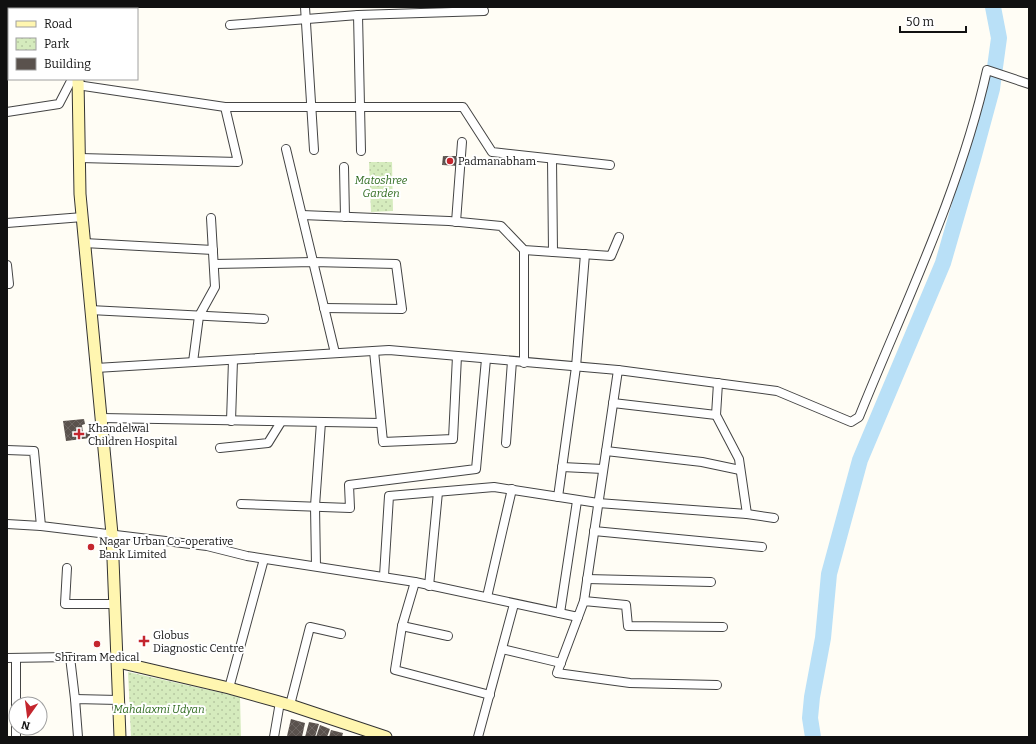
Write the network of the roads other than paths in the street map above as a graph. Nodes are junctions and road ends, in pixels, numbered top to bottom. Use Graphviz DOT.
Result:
graph roads {
  1 [pos="305,7"];
  2 [pos="472,9"];
  3 [pos="392,10"];
  4 [pos="434,10"];
  5 [pos="484,11"];
  6 [pos="358,15"];
  7 [pos="306,19"];
  8 [pos="230,25"];
  9 [pos="76,81"];
  10 [pos="1029,84"];
  11 [pos="225,107"];
  12 [pos="312,107"];
  13 [pos="359,107"];
  14 [pos="7,112"];
  15 [pos="462,142"];
  16 [pos="286,149"];
  17 [pos="314,150"];
  18 [pos="360,150"];
  19 [pos="80,158"];
  20 [pos="552,159"];
  21 [pos="610,165"];
  22 [pos="344,167"];
  23 [pos="302,215"];
  24 [pos="83,217"];
  25 [pos="346,217"];
  26 [pos="211,218"];
  27 [pos="7,222"];
  28 [pos="456,222"];
  29 [pos="618,237"];
  30 [pos="84,243"];
  31 [pos="213,250"];
  32 [pos="524,250"];
  33 [pos="553,252"];
  34 [pos="585,254"];
  35 [pos="313,262"];
  36 [pos="214,264"];
  37 [pos="7,265"];
  38 [pos="7,284"];
  39 [pos="324,308"];
  40 [pos="90,310"];
  41 [pos="199,316"];
  42 [pos="264,319"];
  43 [pos="374,351"];
  44 [pos="335,353"];
  45 [pos="457,356"];
  46 [pos="486,359"];
  47 [pos="233,360"];
  48 [pos="512,361"];
  49 [pos="193,362"];
  50 [pos="524,363"];
  51 [pos="576,367"];
  52 [pos="96,368"];
  53 [pos="618,370"];
  54 [pos="718,383"];
  55 [pos="613,403"];
  56 [pos="716,415"];
  57 [pos="102,418"];
  58 [pos="231,421"];
  59 [pos="281,422"];
  60 [pos="321,422"];
  61 [pos="380,423"];
  62 [pos="506,443"];
  63 [pos="220,448"];
  64 [pos="7,450"];
  65 [pos="606,452"];
  66 [pos="562,468"];
  67 [pos="603,469"];
  68 [pos="740,470"];
  69 [pos="512,489"];
  70 [pos="438,492"];
  71 [pos="558,497"];
  72 [pos="577,501"];
  73 [pos="598,503"];
  74 [pos="241,504"];
  75 [pos="315,506"];
  76 [pos="747,514"];
  77 [pos="774,518"];
  78 [pos="7,524"];
  79 [pos="41,526"];
  80 [pos="594,531"];
  81 [pos="112,534"];
  82 [pos="762,546"];
  83 [pos="264,559"];
  84 [pos="316,566"];
  85 [pos="67,568"];
  86 [pos="384,576"];
  87 [pos="587,579"];
  88 [pos="415,582"];
  89 [pos="711,582"];
  90 [pos="429,586"];
  91 [pos="487,597"];
  92 [pos="584,601"];
  93 [pos="113,604"];
  94 [pos="514,604"];
  95 [pos="560,613"];
  96 [pos="578,618"];
  97 [pos="402,626"];
  98 [pos="722,627"];
  99 [pos="341,634"];
  100 [pos="448,636"];
  101 [pos="502,649"];
  102 [pos="7,658"];
  103 [pos="16,658"];
  104 [pos="118,662"];
  105 [pos="561,662"];
  106 [pos="716,685"];
  107 [pos="229,688"];
  108 [pos="490,695"];
  109 [pos="75,699"];
  110 [pos="118,700"];
  111 [pos="285,703"];
  112 [pos="16,737"];
  113 [pos="78,737"];
  114 [pos="120,737"];
  115 [pos="274,737"];
  116 [pos="386,737"];
  117 [pos="478,737"];
  1 -- 7 [label="street"];
  2 -- 4 [label="street"];
  2 -- 5 [label="street"];
  3 -- 4 [label="street"];
  3 -- 6 [label="street"];
  6 -- 7 [label="street"];
  6 -- 13 [label="street"];
  7 -- 8 [label="street"];
  7 -- 12 [label="street"];
  9 -- 11 [label="street"];
  9 -- 14 [label="street"];
  9 -- 19 [label="street"];
  10 -- 54 [label="street"];
  11 -- 12 [label="street"];
  11 -- 19 [label="street"];
  12 -- 13 [label="street"];
  12 -- 17 [label="street"];
  13 -- 18 [label="street"];
  13 -- 20 [label="street"];
  15 -- 28 [label="street"];
  16 -- 23 [label="street"];
  19 -- 24 [label="street"];
  20 -- 21 [label="street"];
  20 -- 33 [label="street"];
  22 -- 25 [label="street"];
  23 -- 25 [label="street"];
  23 -- 35 [label="street"];
  24 -- 27 [label="street"];
  24 -- 30 [label="street"];
  25 -- 28 [label="street"];
  26 -- 31 [label="street"];
  28 -- 32 [label="street"];
  29 -- 34 [label="street"];
  30 -- 31 [label="street"];
  30 -- 40 [label="street"];
  31 -- 36 [label="street"];
  32 -- 33 [label="street"];
  32 -- 50 [label="street"];
  33 -- 34 [label="street"];
  34 -- 51 [label="street"];
  35 -- 36 [label="street"];
  35 -- 39 [label="street"];
  35 -- 39 [label="street"];
  36 -- 41 [label="street"];
  37 -- 38 [label="street"];
  39 -- 44 [label="street"];
  40 -- 41 [label="street"];
  40 -- 52 [label="street"];
  41 -- 42 [label="street"];
  41 -- 49 [label="street"];
  43 -- 44 [label="street"];
  43 -- 45 [label="street"];
  43 -- 61 [label="street"];
  44 -- 47 [label="street"];
  45 -- 46 [label="street"];
  45 -- 61 [label="street"];
  46 -- 48 [label="street"];
  46 -- 75 [label="street"];
  47 -- 49 [label="street"];
  47 -- 58 [label="street"];
  48 -- 50 [label="street"];
  48 -- 62 [label="street"];
  49 -- 52 [label="street"];
  50 -- 51 [label="street"];
  51 -- 53 [label="street"];
  51 -- 66 [label="street"];
  52 -- 57 [label="street"];
  53 -- 54 [label="street"];
  53 -- 55 [label="street"];
  54 -- 56 [label="street"];
  55 -- 56 [label="street"];
  55 -- 65 [label="street"];
  56 -- 68 [label="street"];
  57 -- 58 [label="street"];
  57 -- 81 [label="street"];
  58 -- 59 [label="street"];
  59 -- 60 [label="street"];
  59 -- 63 [label="street"];
  60 -- 61 [label="street"];
  60 -- 75 [label="street"];
  64 -- 79 [label="street"];
  65 -- 67 [label="street"];
  65 -- 68 [label="street"];
  66 -- 67 [label="street"];
  66 -- 71 [label="street"];
  67 -- 73 [label="street"];
  68 -- 76 [label="street"];
  69 -- 70 [label="street"];
  69 -- 71 [label="street"];
  69 -- 91 [label="street"];
  70 -- 86 [label="street"];
  70 -- 90 [label="street"];
  71 -- 72 [label="street"];
  72 -- 73 [label="street"];
  72 -- 95 [label="street"];
  73 -- 76 [label="street"];
  73 -- 80 [label="street"];
  74 -- 75 [label="street"];
  75 -- 84 [label="street"];
  76 -- 77 [label="street"];
  78 -- 79 [label="street"];
  79 -- 81 [label="street"];
  80 -- 82 [label="street"];
  80 -- 87 [label="street"];
  81 -- 83 [label="street"];
  81 -- 93 [label="street"];
  83 -- 84 [label="street"];
  83 -- 107 [label="street"];
  84 -- 86 [label="street"];
  85 -- 93 [label="street"];
  86 -- 88 [label="street"];
  87 -- 89 [label="street"];
  87 -- 92 [label="street"];
  88 -- 90 [label="street"];
  88 -- 97 [label="street"];
  90 -- 91 [label="street"];
  91 -- 94 [label="street"];
  92 -- 96 [label="street"];
  92 -- 98 [label="street"];
  93 -- 104 [label="street"];
  94 -- 95 [label="street"];
  94 -- 101 [label="street"];
  95 -- 96 [label="street"];
  96 -- 105 [label="street"];
  97 -- 100 [label="street"];
  97 -- 108 [label="street"];
  99 -- 111 [label="street"];
  101 -- 105 [label="street"];
  101 -- 108 [label="street"];
  102 -- 103 [label="street"];
  103 -- 109 [label="street"];
  103 -- 112 [label="street"];
  104 -- 107 [label="street"];
  104 -- 110 [label="street"];
  105 -- 106 [label="street"];
  107 -- 111 [label="street"];
  108 -- 117 [label="street"];
  109 -- 110 [label="street"];
  109 -- 113 [label="street"];
  110 -- 114 [label="street"];
  111 -- 115 [label="street"];
  111 -- 116 [label="street"];
}
